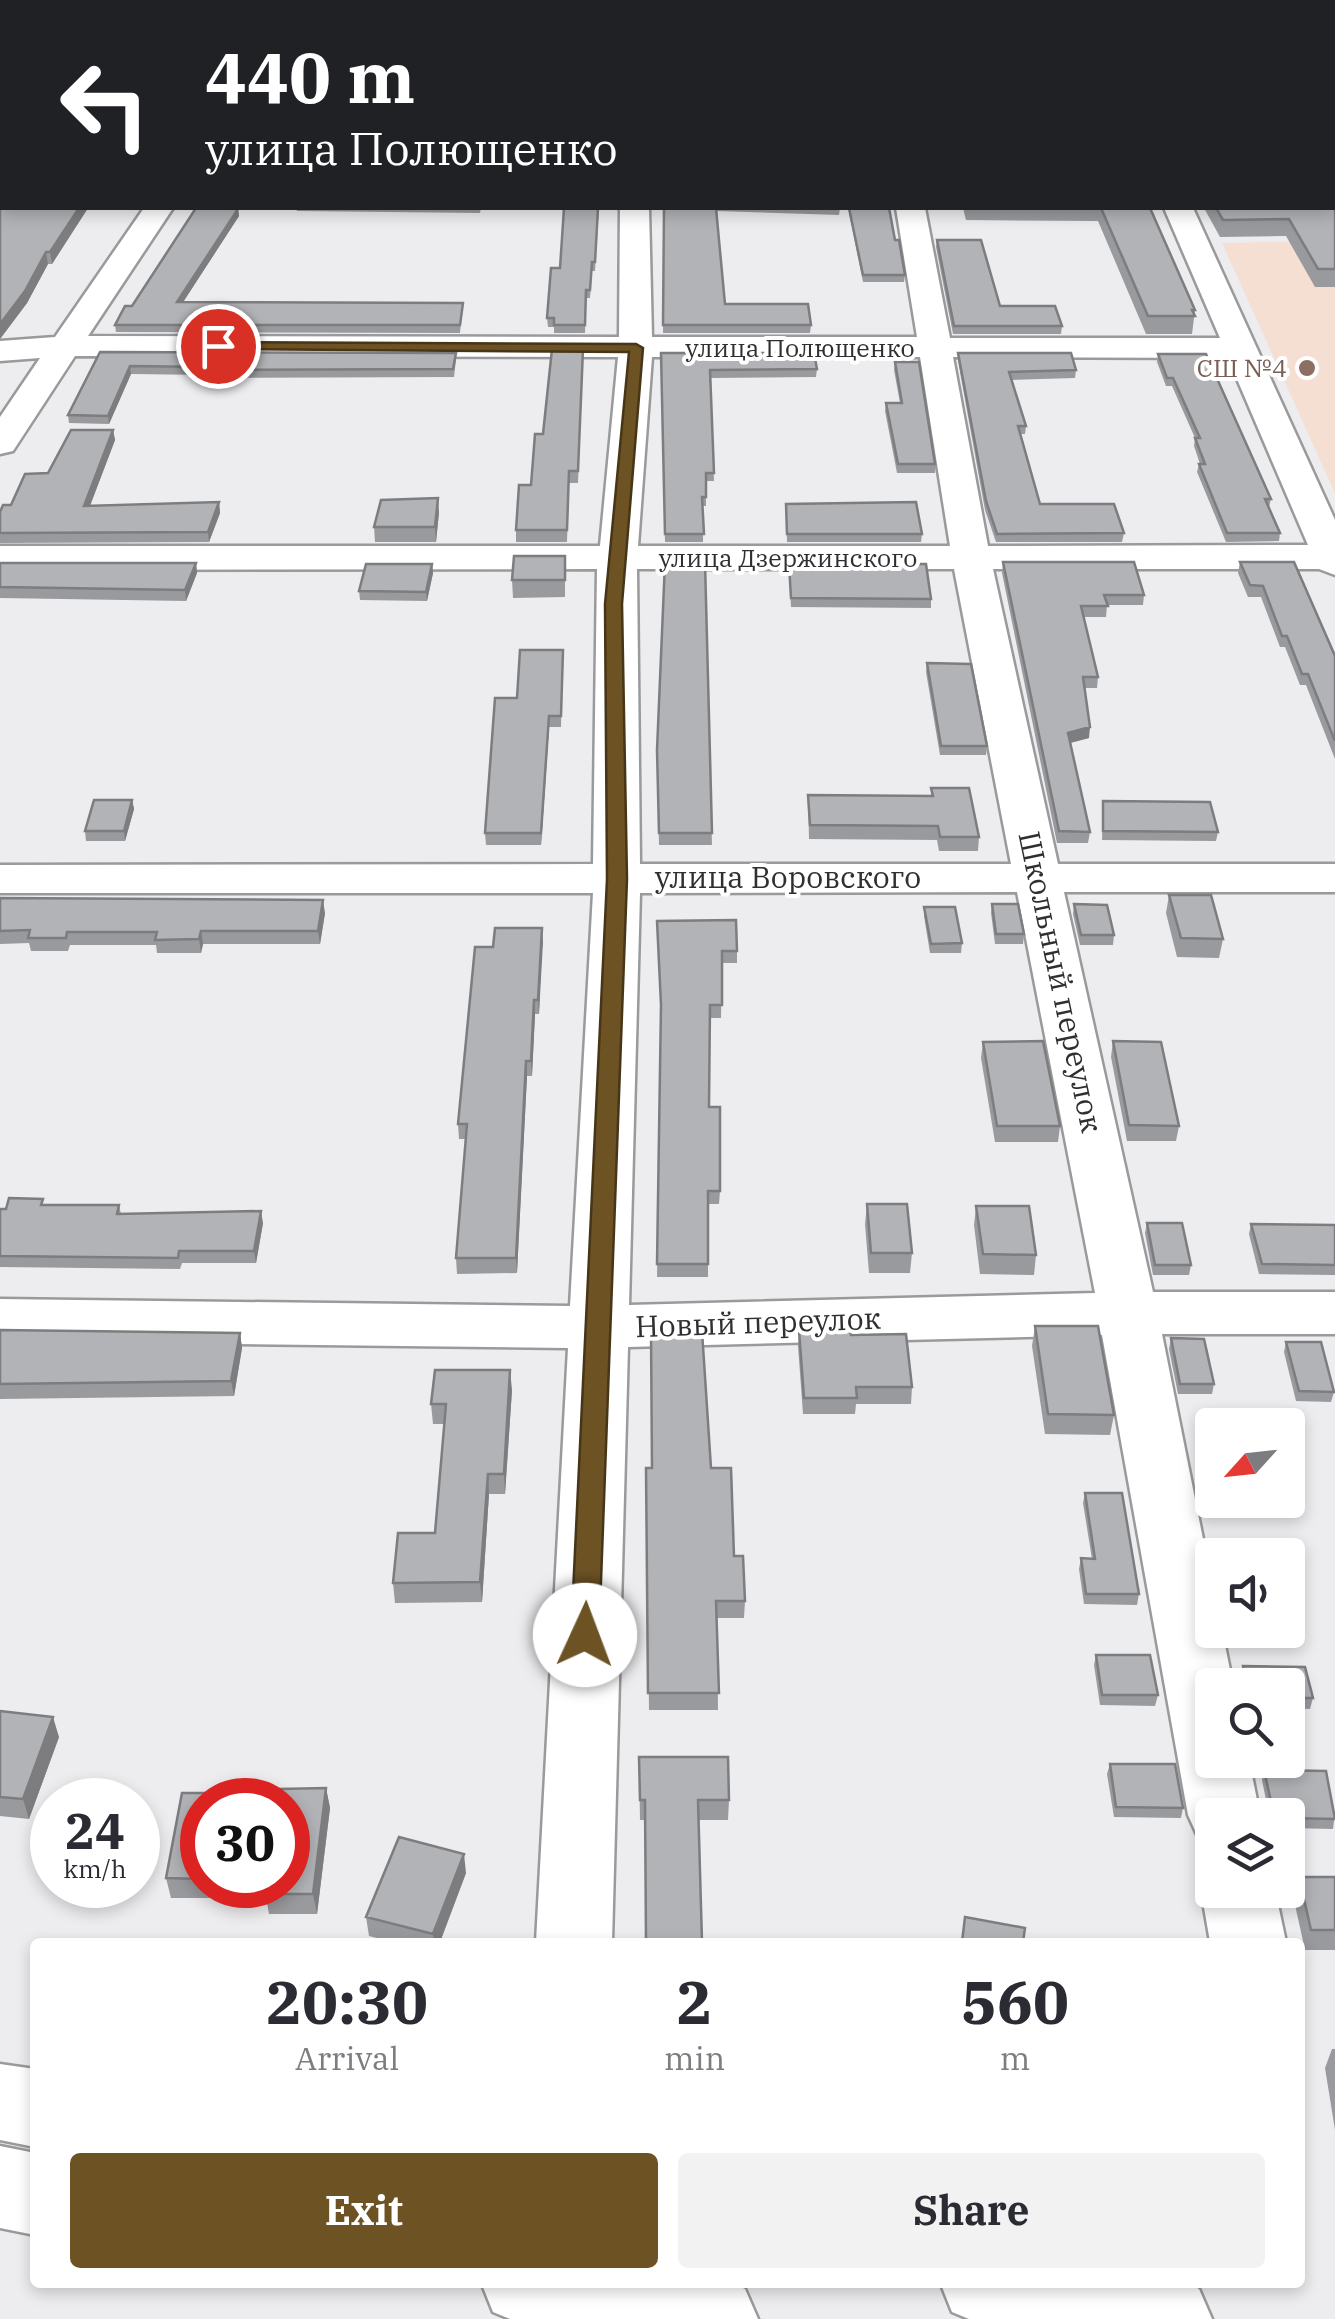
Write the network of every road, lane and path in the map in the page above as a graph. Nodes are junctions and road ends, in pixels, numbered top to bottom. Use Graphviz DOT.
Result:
graph roads {
  1 [pos="157,210"];
  2 [pos="635,210"];
  3 [pos="911,210"];
  4 [pos="1179,210"];
  5 [pos="66,346"];
  6 [pos="636,348"];
  7 [pos="936,348"];
  8 [pos="1240,348"];
  9 [pos="0,351"];
  10 [pos="0,442"];
  11 [pos="0,558"];
  12 [pos="971,558"];
  13 [pos="616,559"];
  14 [pos="1334,559"];
  15 [pos="1038,878"];
  16 [pos="1335,878"];
  17 [pos="0,879"];
  18 [pos="617,879"];
  19 [pos="1128,1313"];
  20 [pos="1335,1313"];
  21 [pos="0,1320"];
  22 [pos="596,1327"];
  23 [pos="1196,1668"];
  24 [pos="1241,1908"];
  25 [pos="574,1938"];
  26 [pos="1247,1938"];
  27 [pos="0,2102"];
  28 [pos="30,2107"];
  29 [pos="0,2187"];
  30 [pos="30,2193"];
  31 [pos="567,2288"];
  32 [pos="1012,2288"];
  33 [pos="714,2319"];
  34 [pos="1169,2319"];
  1 -- 5 [label="street"];
  2 -- 6 [label="street"];
  3 -- 7 [label="street, Школьный переулок"];
  4 -- 8 [label="street"];
  5 -- 6 [label="street, улица Полющенко"];
  5 -- 9 [label="street, улица Полющенко"];
  5 -- 10 [label="street"];
  6 -- 7 [label="street, улица Полющенко"];
  6 -- 13 [label="street"];
  7 -- 8 [label="street, улица Полющенко"];
  7 -- 12 [label="street, Школьный переулок"];
  8 -- 14 [label="street"];
  11 -- 13 [label="street, улица Дзержинского"];
  12 -- 13 [label="street, улица Дзержинского"];
  12 -- 14 [label="street, улица Дзержинского"];
  12 -- 15 [label="street, Школьный переулок"];
  13 -- 18 [label="street"];
  15 -- 16 [label="street, улица Воровского"];
  15 -- 18 [label="street, улица Воровского"];
  15 -- 19 [label="street, Школьный переулок"];
  17 -- 18 [label="street, улица Воровского"];
  18 -- 22 [label="street"];
  19 -- 20 [label="street, Новый переулок"];
  19 -- 22 [label="street, Новый переулок"];
  19 -- 23 [label="street, Школьный переулок"];
  21 -- 22 [label="street, Новый переулок"];
  22 -- 25 [label="street"];
  24 -- 26 [label="street"];
  27 -- 28 [label="street"];
  29 -- 30 [label="street"];
  31 -- 33 [label="street"];
  32 -- 34 [label="street"];
}
